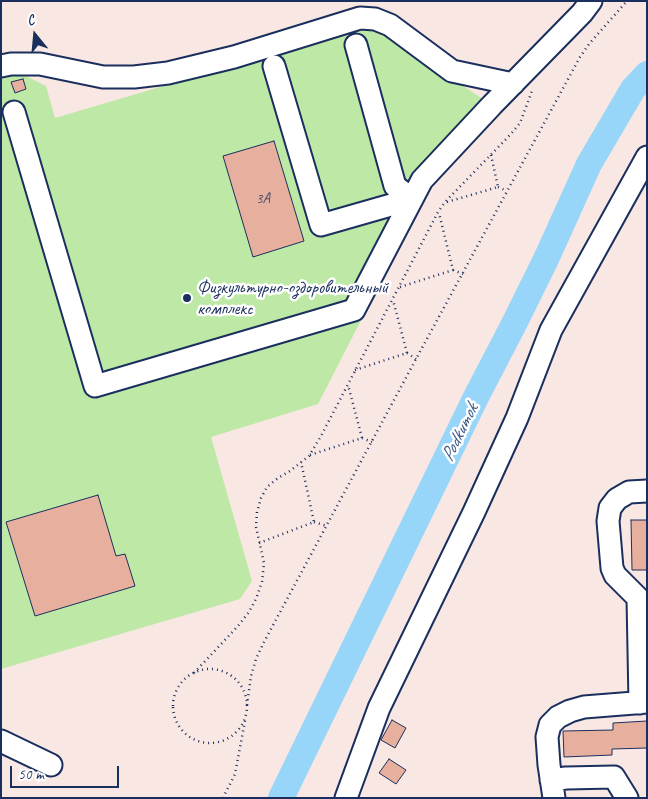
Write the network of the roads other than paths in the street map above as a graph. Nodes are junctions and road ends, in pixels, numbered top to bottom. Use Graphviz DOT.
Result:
graph roads {
  1 [pos="591,1"];
  2 [pos="356,45"];
  3 [pos="1,66"];
  4 [pos="274,66"];
  5 [pos="513,84"];
  6 [pos="14,112"];
  7 [pos="647,157"];
  8 [pos="412,199"];
  9 [pos="647,491"];
  10 [pos="643,626"];
  11 [pos="643,702"];
  12 [pos="1,741"];
  13 [pos="51,765"];
  14 [pos="552,789"];
  15 [pos="346,798"];
  16 [pos="628,798"];
  1 -- 5 [label="lane"];
  2 -- 8 [label="lane"];
  3 -- 5 [label="lane"];
  4 -- 8 [label="lane"];
  5 -- 8 [label="lane"];
  6 -- 8 [label="lane"];
  7 -- 15 [label="lane"];
  9 -- 10 [label="lane"];
  10 -- 11 [label="lane"];
  11 -- 14 [label="lane"];
  12 -- 13 [label="lane"];
  14 -- 16 [label="lane"];
}
